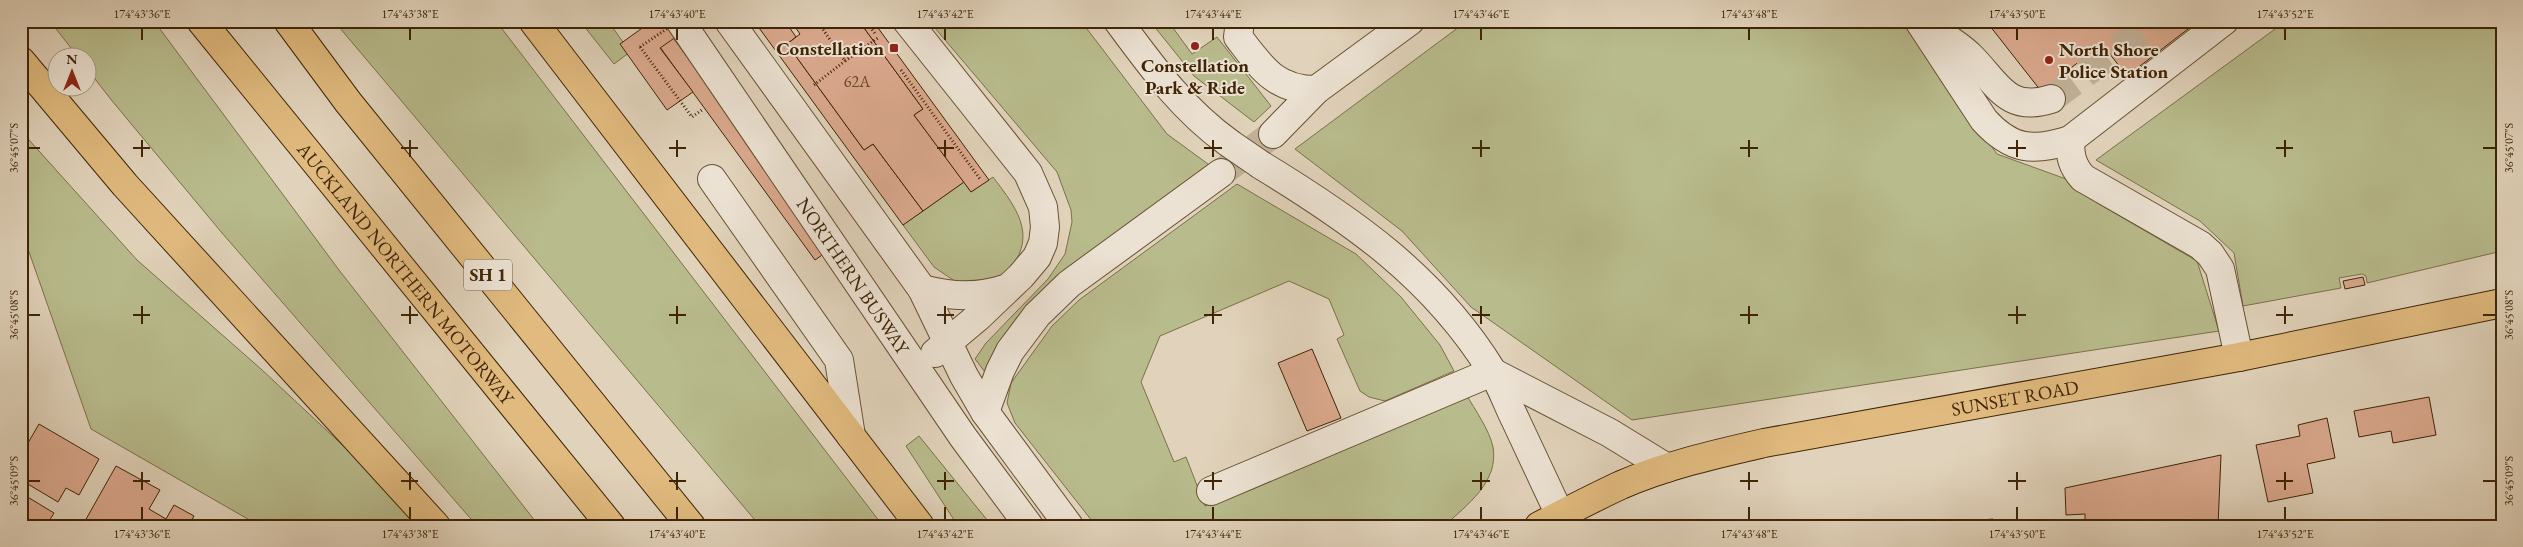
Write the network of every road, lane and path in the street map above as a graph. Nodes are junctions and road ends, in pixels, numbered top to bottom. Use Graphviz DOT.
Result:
graph roads {
  1 [pos="201,21"];
  2 [pos="288,21"];
  3 [pos="533,21"];
  4 [pos="679,21"];
  5 [pos="729,21"];
  6 [pos="817,21"];
  7 [pos="866,21"];
  8 [pos="907,21"];
  9 [pos="1118,21"];
  10 [pos="1240,21"];
  11 [pos="1410,21"];
  12 [pos="1921,21"];
  13 [pos="2224,21"];
  14 [pos="878,38"];
  15 [pos="884,46"];
  16 [pos="21,61"];
  17 [pos="845,61"];
  18 [pos="895,62"];
  19 [pos="810,88"];
  20 [pos="1316,90"];
  21 [pos="2051,99"];
  22 [pos="706,106"];
  23 [pos="1273,134"];
  24 [pos="2070,140"];
  25 [pos="1221,173"];
  26 [pos="712,179"];
  27 [pos="980,179"];
  28 [pos="1008,288"];
  29 [pos="922,289"];
  30 [pos="2502,303"];
  31 [pos="949,342"];
  32 [pos="2239,357"];
  33 [pos="917,367"];
  34 [pos="1492,372"];
  35 [pos="985,412"];
  36 [pos="851,436"];
  37 [pos="1667,468"];
  38 [pos="1211,491"];
  39 [pos="1550,521"];
  40 [pos="436,526"];
  41 [pos="611,526"];
  42 [pos="691,526"];
  43 [pos="920,526"];
  44 [pos="1029,526"];
  45 [pos="1069,526"];
  1 -- 41 [label="main road, AUCKLAND NORTHERN MOTORWAY"];
  2 -- 42 [label="main road, SH 1"];
  3 -- 36 [label="main road"];
  4 -- 22 [label="path, bridge"];
  4 -- 33 [label="lane, NORTHERN BUSWAY"];
  5 -- 29 [label="lane"];
  6 -- 17 [label="path"];
  7 -- 14 [label="path"];
  8 -- 28 [label="lane"];
  9 -- 34 [label="lane, bridge"];
  10 -- 20 [label="lane"];
  11 -- 20 [label="lane"];
  12 -- 21 [label="lane"];
  12 -- 24 [label="lane"];
  13 -- 24 [label="lane"];
  14 -- 15 [label="path"];
  14 -- 17 [label="path"];
  16 -- 40 [label="main road"];
  17 -- 19 [label="path"];
  18 -- 27 [label="path"];
  20 -- 23 [label="lane"];
  24 -- 32 [label="lane"];
  25 -- 35 [label="lane"];
  26 -- 36 [label="lane"];
  28 -- 29 [label="lane"];
  28 -- 31 [label="lane"];
  29 -- 31 [label="lane"];
  30 -- 32 [label="main road, SUNSET ROAD"];
  31 -- 33 [label="lane"];
  31 -- 35 [label="lane"];
  32 -- 37 [label="main road, SUNSET ROAD"];
  33 -- 44 [label="lane, NORTHERN BUSWAY"];
  34 -- 37 [label="lane"];
  34 -- 38 [label="lane"];
  34 -- 39 [label="lane"];
  35 -- 45 [label="lane"];
  36 -- 43 [label="main road"];
  37 -- 39 [label="main road, SUNSET ROAD"];
}
